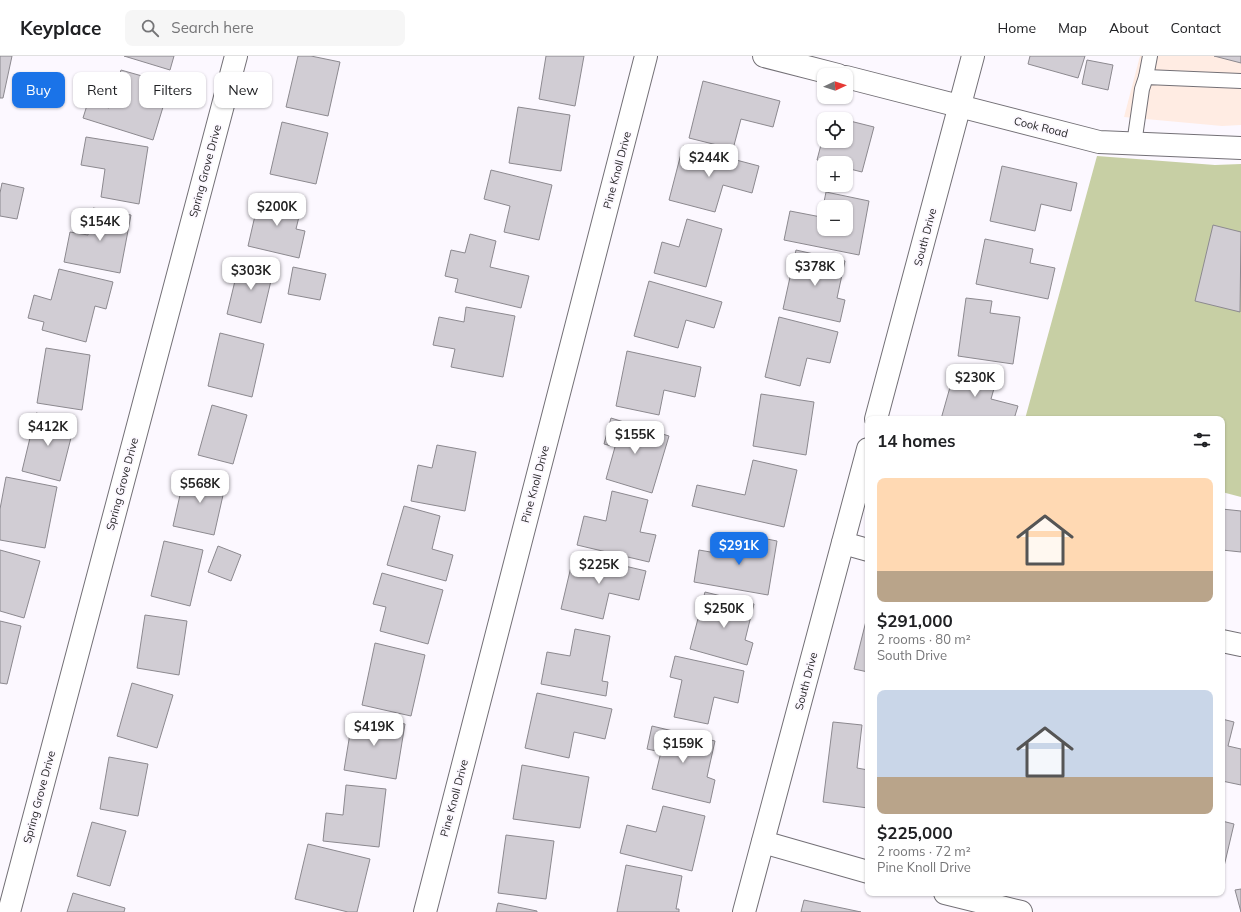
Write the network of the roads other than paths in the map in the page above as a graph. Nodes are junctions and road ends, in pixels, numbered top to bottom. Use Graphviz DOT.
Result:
graph roads {
  1 [pos="236,56"];
  2 [pos="646,56"];
  3 [pos="764,56"];
  4 [pos="973,56"];
  5 [pos="1150,56"];
  6 [pos="817,70"];
  7 [pos="1146,77"];
  8 [pos="853,79"];
  9 [pos="1241,81"];
  10 [pos="960,106"];
  11 [pos="1134,144"];
  12 [pos="1241,148"];
  13 [pos="877,416"];
  14 [pos="865,460"];
  15 [pos="843,543"];
  16 [pos="865,549"];
  17 [pos="1225,642"];
  18 [pos="1241,646"];
  19 [pos="763,842"];
  20 [pos="865,871"];
  21 [pos="957,896"];
  22 [pos="9,912"];
  23 [pos="425,912"];
  24 [pos="744,912"];
  25 [pos="1021,912"];
  1 -- 22 [label="street, Spring Grove Drive"];
  2 -- 23 [label="street, Pine Knoll Drive"];
  3 -- 6 [label="street"];
  4 -- 10 [label="street, South Drive"];
  5 -- 7 [label="lane"];
  7 -- 9 [label="lane"];
  7 -- 11 [label="lane"];
  8 -- 10 [label="street, Cook Road"];
  10 -- 11 [label="street, Cook Road"];
  10 -- 13 [label="street, South Drive"];
  11 -- 12 [label="street, Cook Road"];
  14 -- 15 [label="street, South Drive"];
  15 -- 16 [label="street"];
  15 -- 19 [label="street, South Drive"];
  17 -- 18 [label="street"];
  19 -- 20 [label="street"];
  19 -- 24 [label="street, South Drive"];
  21 -- 25 [label="street"];
}
